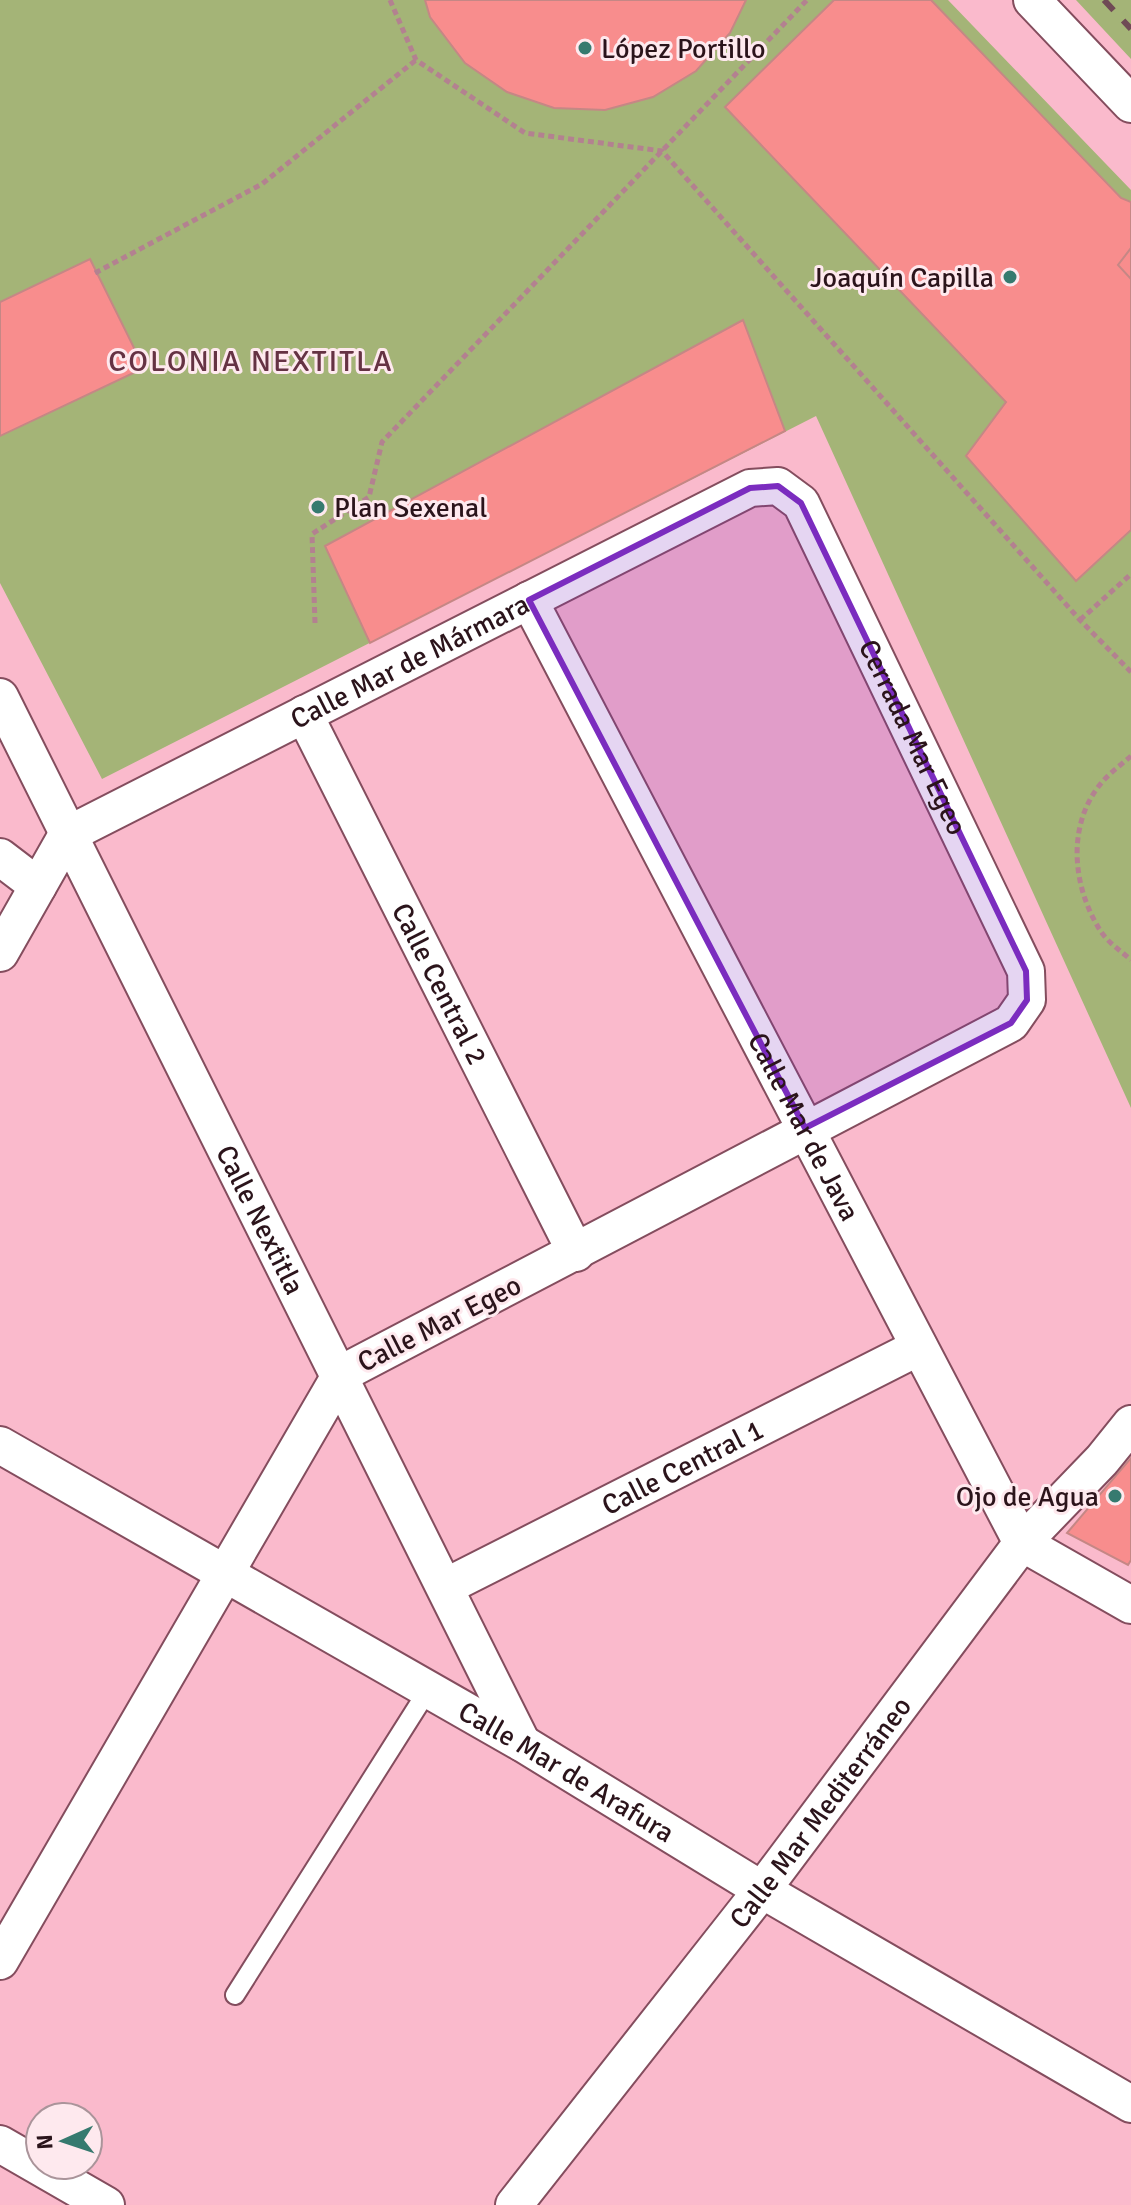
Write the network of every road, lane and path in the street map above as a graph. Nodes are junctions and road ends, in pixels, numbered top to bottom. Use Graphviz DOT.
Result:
graph roads {
  1 [pos="390,0"];
  2 [pos="807,0"];
  3 [pos="1032,0"];
  4 [pos="416,60"];
  5 [pos="1131,104"];
  6 [pos="662,151"];
  7 [pos="95,273"];
  8 [pos="750,488"];
  9 [pos="1131,574"];
  10 [pos="529,600"];
  11 [pos="1080,620"];
  12 [pos="315,623"];
  13 [pos="1131,672"];
  14 [pos="0,697"];
  15 [pos="304,714"];
  16 [pos="1131,756"];
  17 [pos="67,835"];
  18 [pos="0,857"];
  19 [pos="38,886"];
  20 [pos="0,953"];
  21 [pos="1131,960"];
  22 [pos="1011,1023"];
  23 [pos="805,1128"];
  24 [pos="576,1253"];
  25 [pos="919,1347"];
  26 [pos="341,1374"];
  27 [pos="1131,1424"];
  28 [pos="0,1445"];
  29 [pos="1022,1543"];
  30 [pos="224,1575"];
  31 [pos="445,1587"];
  32 [pos="1131,1605"];
  33 [pos="428,1690"];
  34 [pos="522,1743"];
  35 [pos="762,1890"];
  36 [pos="0,1961"];
  37 [pos="235,1995"];
  38 [pos="1131,2104"];
  39 [pos="0,2144"];
  40 [pos="106,2205"];
  41 [pos="514,2205"];
  1 -- 4 [label="path"];
  2 -- 6 [label="path"];
  3 -- 5 [label="street"];
  4 -- 6 [label="path"];
  4 -- 7 [label="path"];
  6 -- 11 [label="path"];
  6 -- 12 [label="path"];
  8 -- 10 [label="street, Calle Mar de Mármara"];
  8 -- 22 [label="street, Cerrada Mar Egeo"];
  9 -- 11 [label="path"];
  10 -- 15 [label="street, Calle Mar de Mármara"];
  10 -- 23 [label="street, Calle Mar de Java"];
  11 -- 13 [label="path"];
  14 -- 17 [label="street, Calle Nextitla"];
  15 -- 17 [label="street, Calle Mar de Mármara"];
  15 -- 24 [label="street, Calle Central 2"];
  16 -- 21 [label="path"];
  17 -- 19 [label="street"];
  17 -- 26 [label="street, Calle Nextitla"];
  18 -- 19 [label="street"];
  19 -- 20 [label="street"];
  22 -- 23 [label="street, Calle Mar Egeo"];
  23 -- 24 [label="street, Calle Mar Egeo"];
  23 -- 25 [label="street, Calle Mar de Java"];
  24 -- 26 [label="street, Calle Mar Egeo"];
  25 -- 29 [label="street, Calle Mar de Java"];
  25 -- 31 [label="street, Calle Central 1"];
  26 -- 30 [label="street, Calle Mar Egeo"];
  26 -- 31 [label="street, Calle Nextitla"];
  27 -- 29 [label="street, Calle Mar Mediterráneo"];
  28 -- 30 [label="street, Calle Mar de Arafura"];
  29 -- 32 [label="street"];
  29 -- 35 [label="street, Calle Mar Mediterráneo"];
  30 -- 33 [label="street, Calle Mar de Arafura"];
  30 -- 36 [label="street, Calle Mar Egeo"];
  31 -- 34 [label="street, Calle Nextitla"];
  33 -- 34 [label="street, Calle Mar de Arafura"];
  33 -- 37 [label="lane"];
  34 -- 35 [label="street, Calle Mar de Arafura"];
  35 -- 38 [label="street, Calle Mar de Arafura"];
  35 -- 41 [label="street, Calle Mar Mediterráneo"];
  39 -- 40 [label="street"];
}
